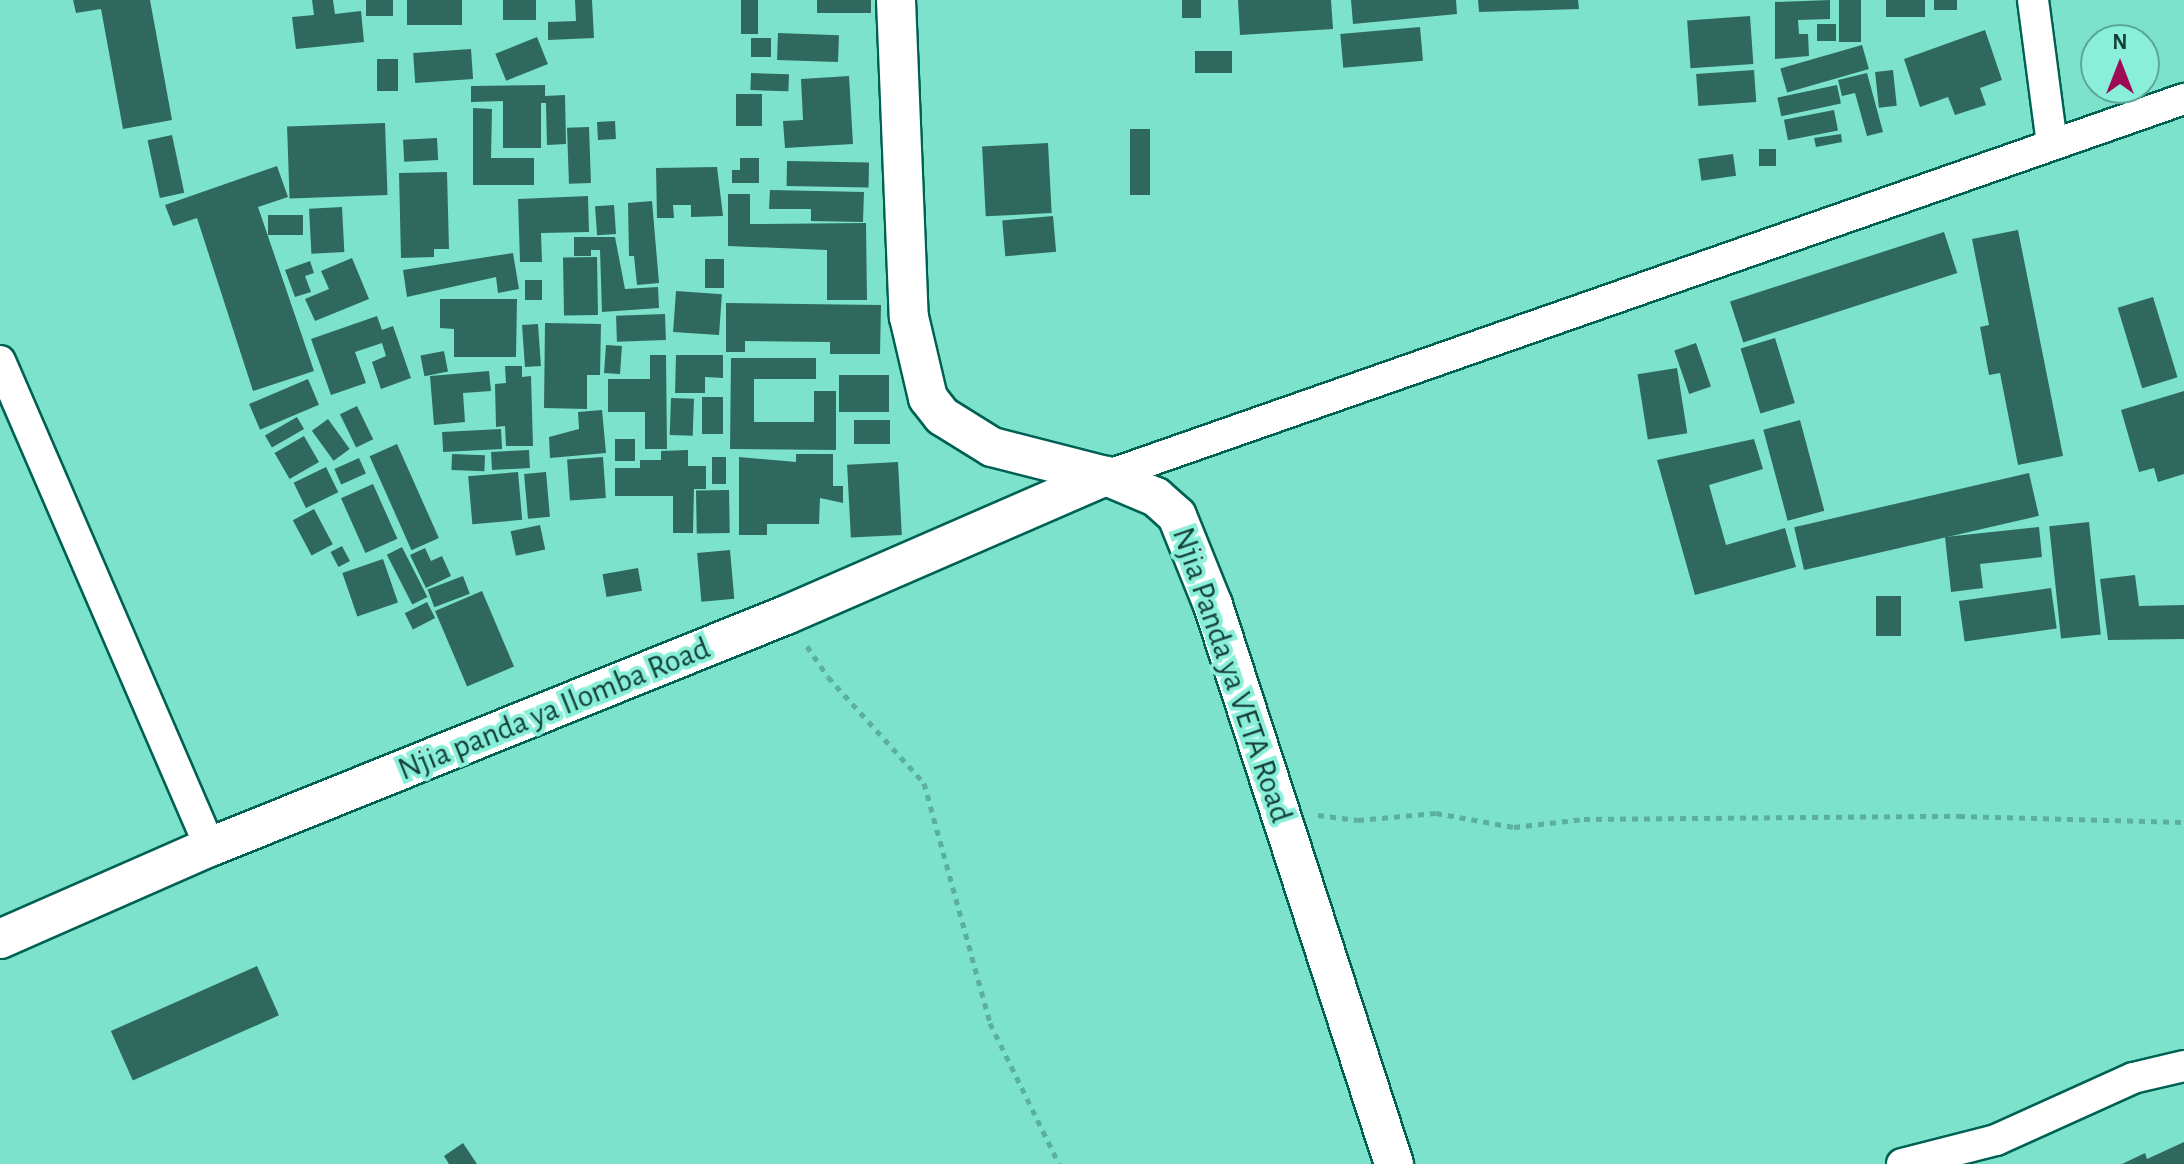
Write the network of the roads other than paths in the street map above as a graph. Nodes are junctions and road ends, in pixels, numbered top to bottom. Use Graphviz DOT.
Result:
graph roads {
  1 [pos="896,0"];
  2 [pos="2033,0"];
  3 [pos="2184,99"];
  4 [pos="2052,144"];
  5 [pos="0,361"];
  6 [pos="1106,476"];
  7 [pos="210,847"];
  8 [pos="0,939"];
  9 [pos="2184,1066"];
  10 [pos="1394,1164"];
  11 [pos="1902,1164"];
  1 -- 6 [label="street, Njia Panda ya VETA Road"];
  2 -- 4 [label="street"];
  3 -- 4 [label="street"];
  4 -- 6 [label="street"];
  5 -- 7 [label="street"];
  6 -- 7 [label="street, Njia panda ya Ilomba Road"];
  6 -- 10 [label="street, Njia Panda ya VETA Road"];
  7 -- 8 [label="street, Njia panda ya Ilomba Road"];
  9 -- 11 [label="street"];
}
